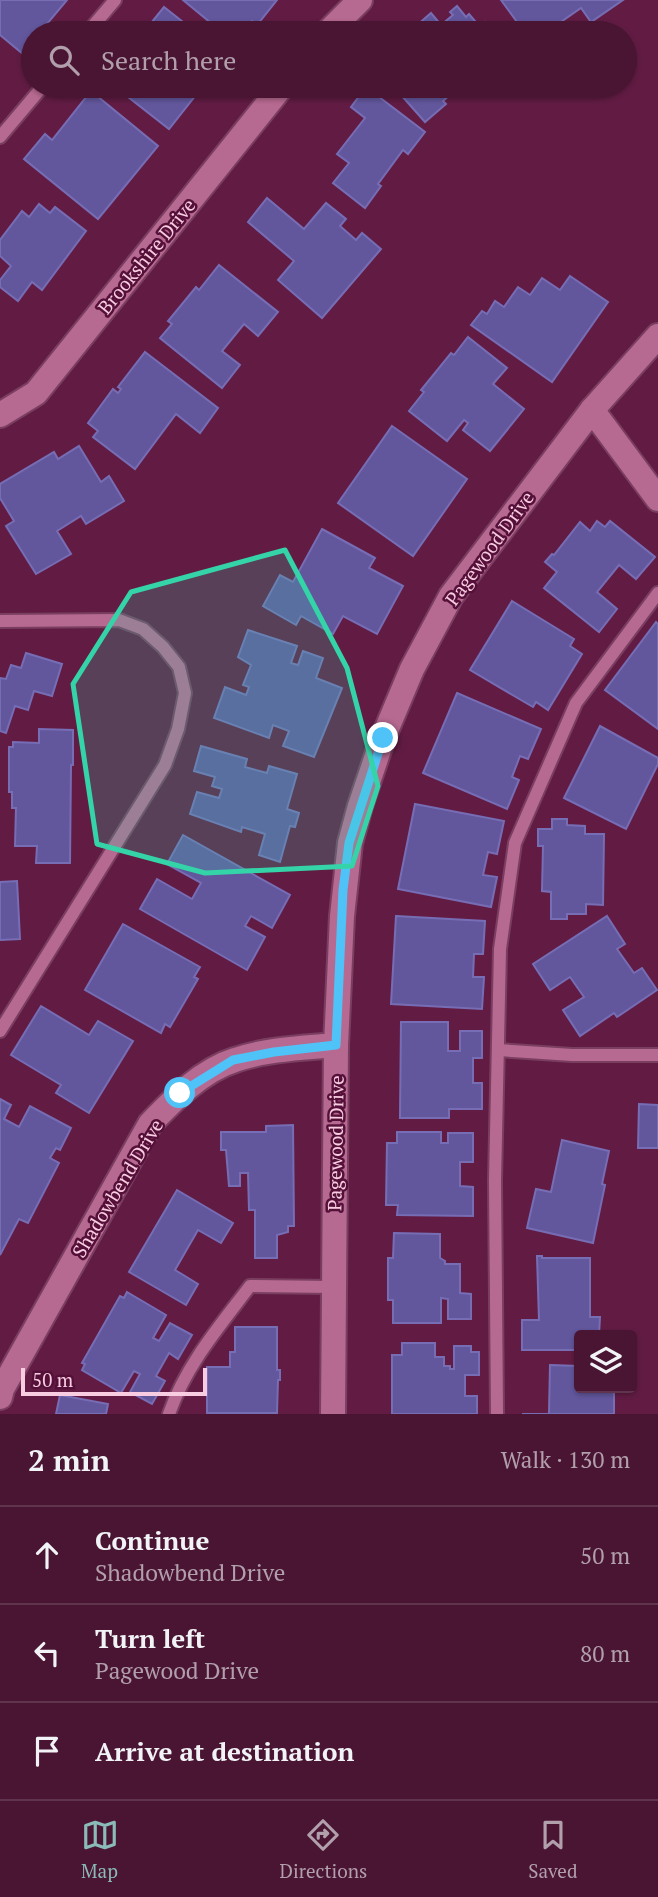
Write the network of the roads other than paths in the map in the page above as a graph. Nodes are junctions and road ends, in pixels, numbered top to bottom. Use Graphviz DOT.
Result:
graph roads {
  1 [pos="116,0"];
  2 [pos="360,0"];
  3 [pos="98,21"];
  4 [pos="339,21"];
  5 [pos="33,98"];
  6 [pos="272,98"];
  7 [pos="0,136"];
  8 [pos="658,336"];
  9 [pos="592,410"];
  10 [pos="0,415"];
  11 [pos="658,499"];
  12 [pos="658,593"];
  13 [pos="0,621"];
  14 [pos="0,1031"];
  15 [pos="336,1045"];
  16 [pos="498,1050"];
  17 [pos="658,1055"];
  18 [pos="333,1287"];
  19 [pos="0,1396"];
  20 [pos="169,1414"];
  21 [pos="333,1414"];
  22 [pos="497,1414"];
  1 -- 3 [label="lane"];
  2 -- 4 [label="street"];
  5 -- 7 [label="lane"];
  6 -- 10 [label="street, Brookshire Drive"];
  8 -- 9 [label="street, Pagewood Drive"];
  9 -- 11 [label="street"];
  9 -- 15 [label="street, Pagewood Drive"];
  12 -- 16 [label="lane"];
  13 -- 14 [label="lane"];
  15 -- 18 [label="street, Pagewood Drive"];
  15 -- 19 [label="street, Shadowbend Drive"];
  16 -- 17 [label="lane"];
  16 -- 22 [label="lane"];
  18 -- 20 [label="lane"];
  18 -- 21 [label="street, Pagewood Drive"];
}
